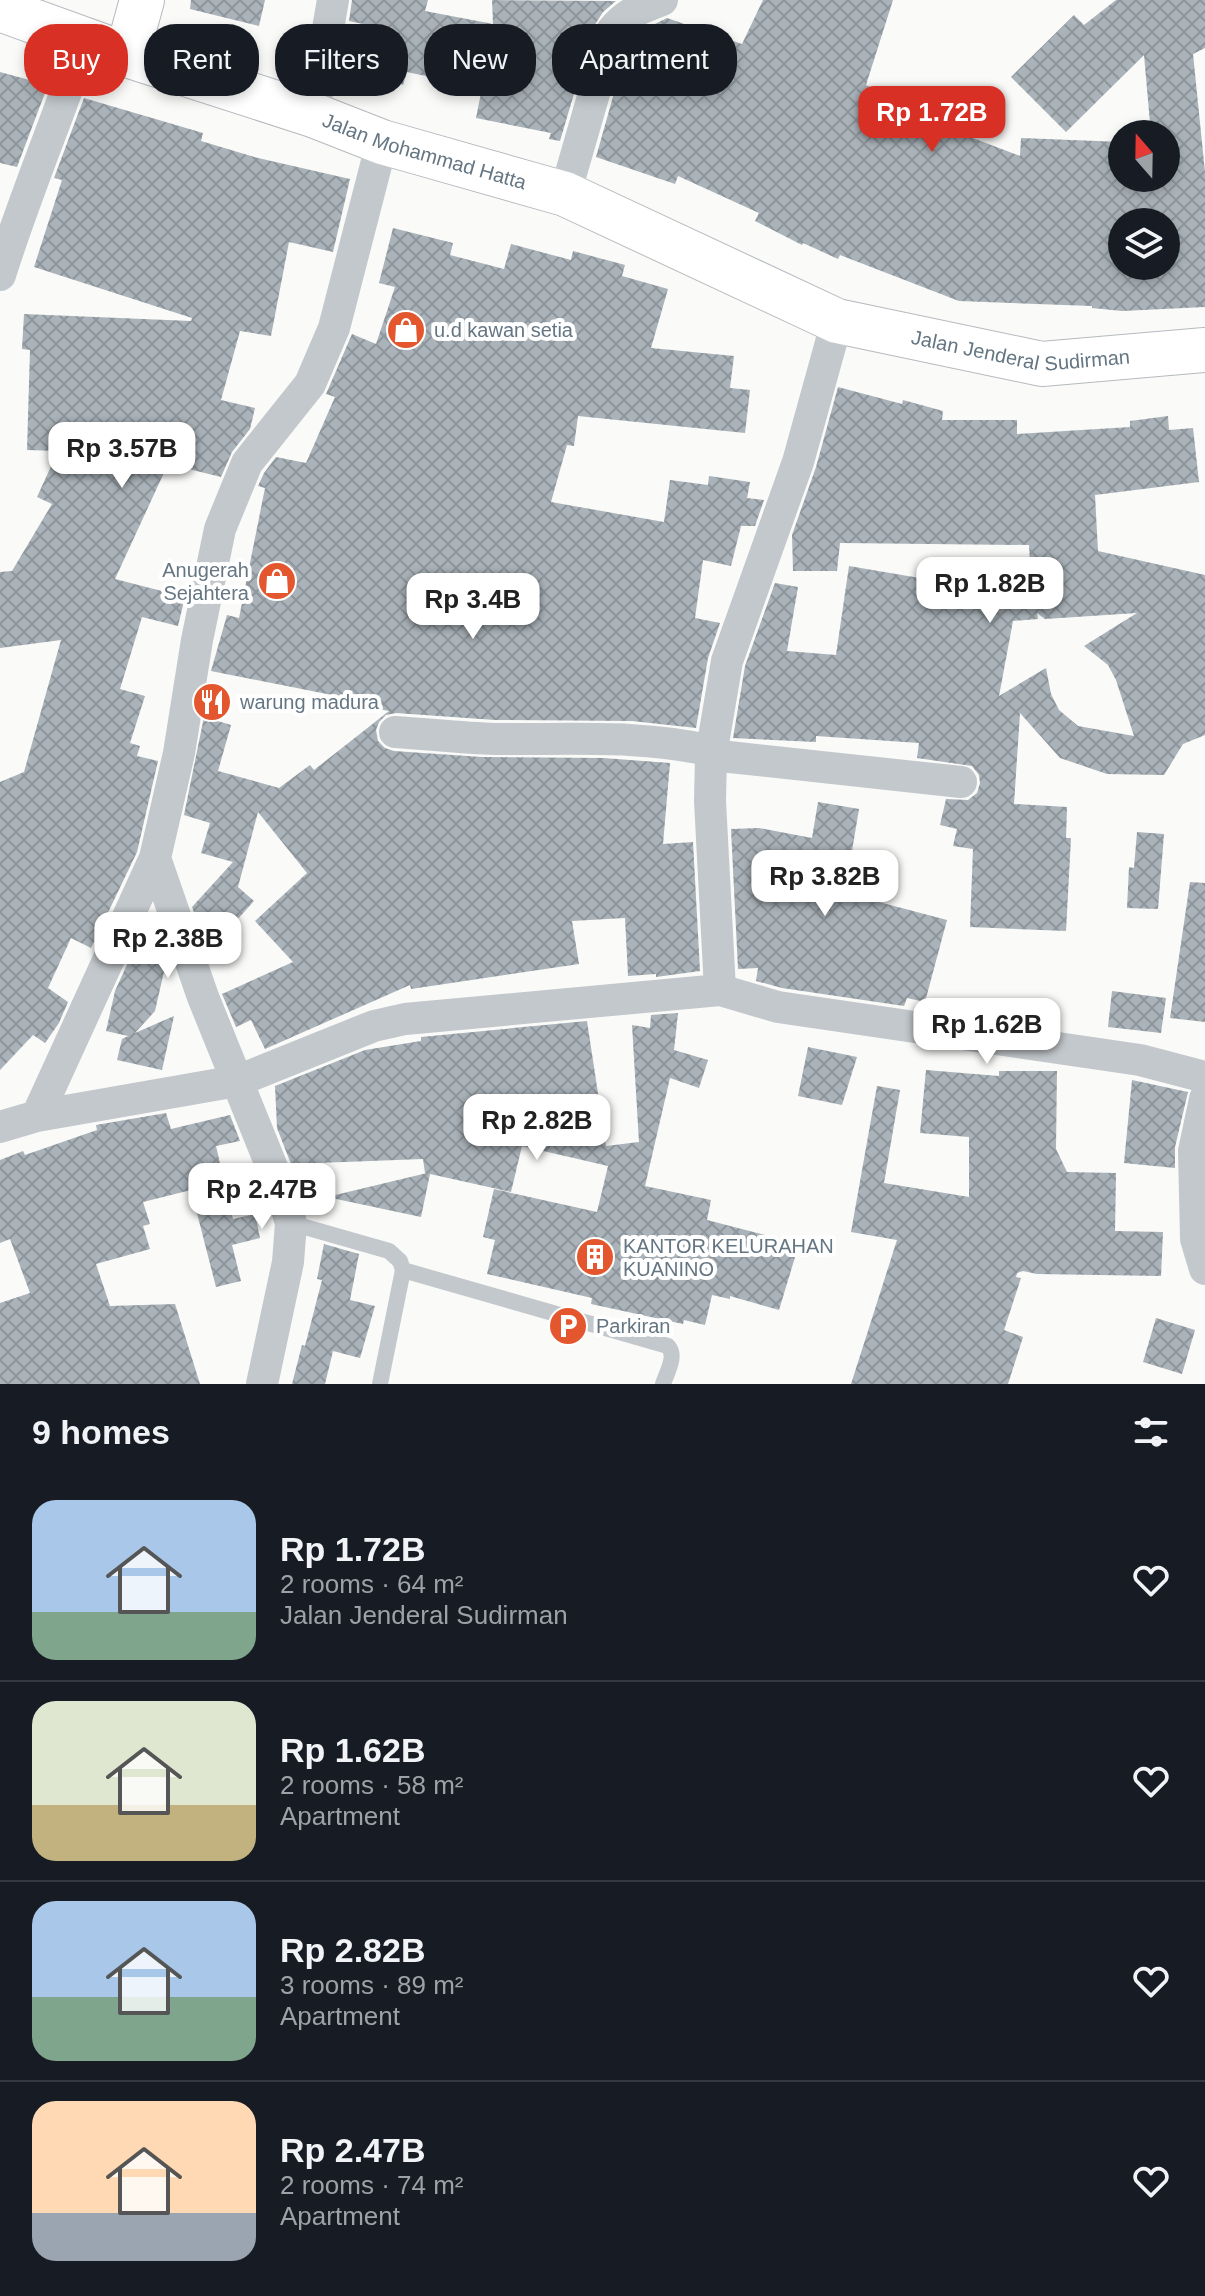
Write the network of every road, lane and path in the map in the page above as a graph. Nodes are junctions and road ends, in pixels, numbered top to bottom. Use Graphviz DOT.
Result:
graph roads {
  1 [pos="142,0"];
  2 [pos="333,0"];
  3 [pos="662,0"];
  4 [pos="0,9"];
  5 [pos="42,24"];
  6 [pos="128,51"];
  7 [pos="128,55"];
  8 [pos="65,96"];
  9 [pos="313,115"];
  10 [pos="382,142"];
  11 [pos="565,194"];
  12 [pos="0,275"];
  13 [pos="837,321"];
  14 [pos="1205,350"];
  15 [pos="395,732"];
  16 [pos="712,753"];
  17 [pos="961,782"];
  18 [pos="155,858"];
  19 [pos="720,990"];
  20 [pos="1205,1077"];
  21 [pos="237,1081"];
  22 [pos="1205,1099"];
  23 [pos="37,1116"];
  24 [pos="0,1127"];
  25 [pos="291,1223"];
  26 [pos="1205,1269"];
  27 [pos="403,1270"];
  28 [pos="262,1384"];
  29 [pos="380,1384"];
  30 [pos="663,1384"];
  1 -- 6 [label="main road"];
  2 -- 9 [label="street"];
  3 -- 11 [label="street"];
  4 -- 5 [label="main road, Jalan Mohammad Hatta"];
  7 -- 9 [label="main road, Jalan Mohammad Hatta"];
  8 -- 12 [label="street"];
  9 -- 10 [label="main road, Jalan Mohammad Hatta"];
  10 -- 11 [label="main road, Jalan Mohammad Hatta"];
  10 -- 18 [label="street"];
  11 -- 13 [label="main road, Jalan Mohammad Hatta"];
  13 -- 14 [label="main road, Jalan Jenderal Sudirman"];
  13 -- 16 [label="street"];
  15 -- 16 [label="street"];
  16 -- 17 [label="street"];
  16 -- 19 [label="street"];
  18 -- 21 [label="street"];
  18 -- 23 [label="street"];
  19 -- 20 [label="street"];
  19 -- 21 [label="street"];
  21 -- 23 [label="street"];
  21 -- 25 [label="street"];
  22 -- 26 [label="street"];
  23 -- 24 [label="street"];
  25 -- 27 [label="lane"];
  25 -- 28 [label="street"];
  27 -- 29 [label="lane"];
  27 -- 30 [label="lane"];
}
